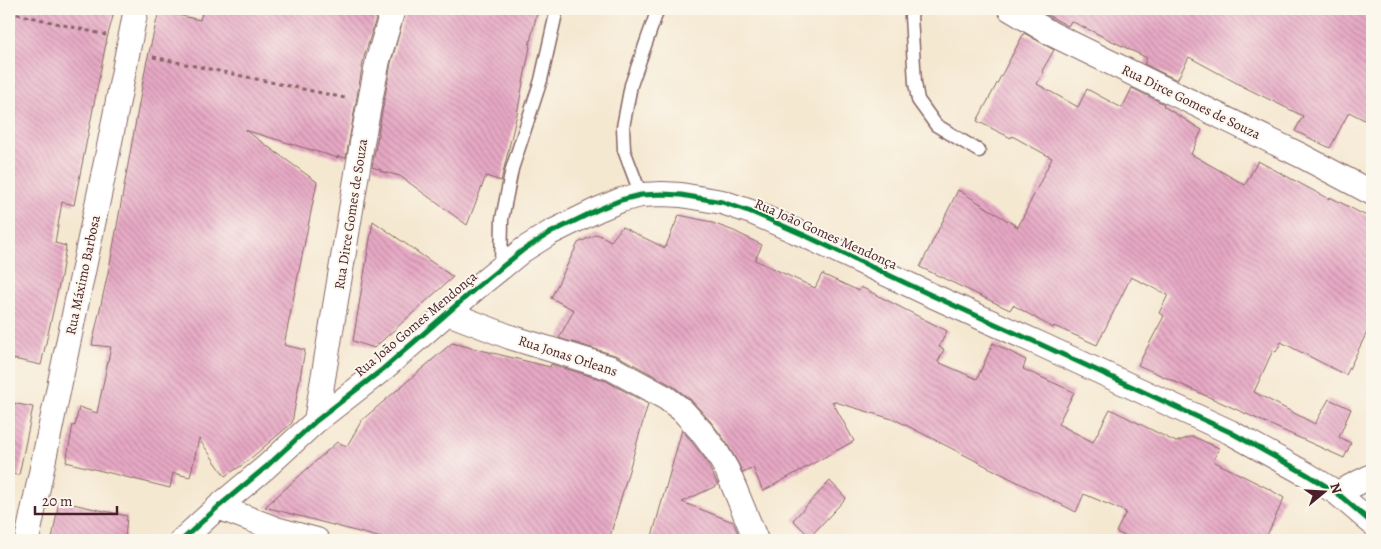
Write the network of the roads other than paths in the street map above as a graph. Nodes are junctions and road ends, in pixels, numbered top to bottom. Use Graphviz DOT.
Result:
graph roads {
  1 [pos="136,9"];
  2 [pos="393,9"];
  3 [pos="557,9"];
  4 [pos="658,9"];
  5 [pos="913,9"];
  6 [pos="1010,9"];
  7 [pos="978,151"];
  8 [pos="1372,193"];
  9 [pos="640,195"];
  10 [pos="501,267"];
  11 [pos="448,313"];
  12 [pos="316,421"];
  13 [pos="1372,476"];
  14 [pos="1337,494"];
  15 [pos="218,507"];
  16 [pos="1372,523"];
  17 [pos="27,540"];
  18 [pos="182,540"];
  19 [pos="317,540"];
  20 [pos="756,540"];
  1 -- 17 [label="street, Rua Máximo Barbosa"];
  2 -- 12 [label="street, Rua Dirce Gomes de Souza"];
  3 -- 10 [label="lane"];
  4 -- 9 [label="lane"];
  5 -- 7 [label="lane"];
  6 -- 8 [label="street, Rua Dirce Gomes de Souza"];
  9 -- 10 [label="street, Rua João Gomes Mendonça"];
  9 -- 14 [label="street, Rua João Gomes Mendonça"];
  10 -- 11 [label="street, Rua João Gomes Mendonça"];
  11 -- 12 [label="street, Rua João Gomes Mendonça"];
  11 -- 20 [label="street, Rua Jonas Orleans"];
  12 -- 15 [label="street, Rua João Gomes Mendonça"];
  13 -- 14 [label="street"];
  14 -- 16 [label="street, Rua João Gomes Mendonça"];
  15 -- 18 [label="street, Rua João Gomes Mendonça"];
  15 -- 19 [label="street"];
}
